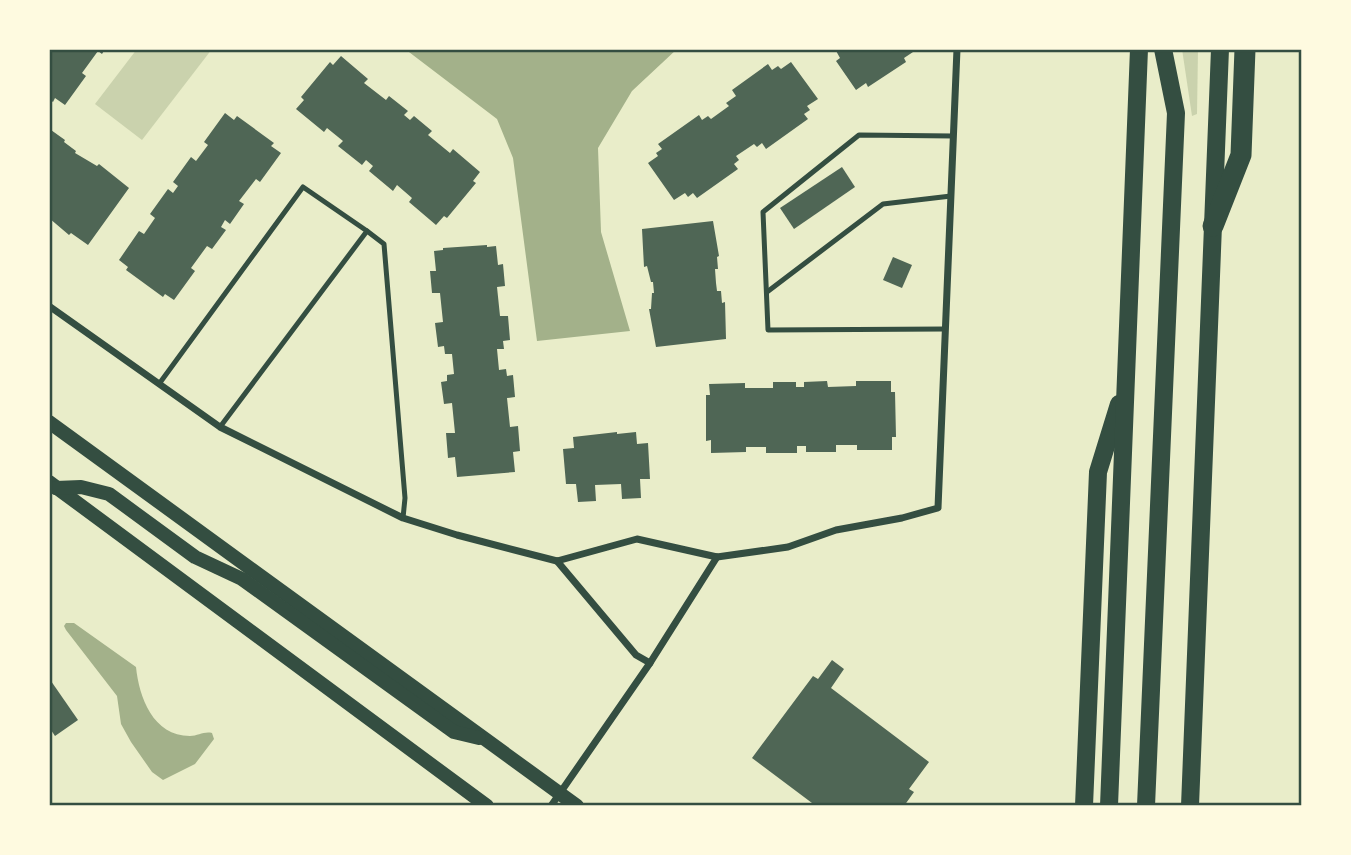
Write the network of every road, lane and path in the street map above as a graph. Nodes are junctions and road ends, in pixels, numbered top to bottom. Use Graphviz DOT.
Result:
graph roads {
  1 [pos="957,49"];
  2 [pos="1139,49"];
  3 [pos="1163,49"];
  4 [pos="1220,49"];
  5 [pos="1245,49"];
  6 [pos="953,136"];
  7 [pos="951,196"];
  8 [pos="1213,226"];
  9 [pos="367,231"];
  10 [pos="767,293"];
  11 [pos="49,306"];
  12 [pos="945,329"];
  13 [pos="1127,380"];
  14 [pos="159,384"];
  15 [pos="49,422"];
  16 [pos="220,427"];
  17 [pos="53,485"];
  18 [pos="403,518"];
  19 [pos="718,557"];
  20 [pos="557,561"];
  21 [pos="650,663"];
  22 [pos="485,739"];
  23 [pos="560,793"];
  24 [pos="488,806"];
  25 [pos="551,806"];
  26 [pos="577,806"];
  27 [pos="1084,806"];
  28 [pos="1109,806"];
  29 [pos="1146,806"];
  30 [pos="1190,806"];
  1 -- 6 [label="street"];
  2 -- 13 [label="main road"];
  3 -- 29 [label="main road"];
  4 -- 8 [label="main road"];
  5 -- 8 [label="highway"];
  6 -- 7 [label="street"];
  6 -- 10 [label="lane"];
  7 -- 10 [label="lane"];
  7 -- 12 [label="street"];
  8 -- 30 [label="main road"];
  9 -- 14 [label="lane"];
  9 -- 16 [label="lane"];
  9 -- 18 [label="lane"];
  10 -- 12 [label="lane"];
  11 -- 14 [label="street"];
  12 -- 19 [label="street"];
  13 -- 27 [label="main road"];
  13 -- 28 [label="main road"];
  14 -- 16 [label="street"];
  15 -- 22 [label="main road"];
  16 -- 18 [label="street"];
  17 -- 22 [label="main road"];
  17 -- 24 [label="main road"];
  18 -- 20 [label="street"];
  19 -- 20 [label="street"];
  19 -- 21 [label="street"];
  20 -- 21 [label="street"];
  21 -- 23 [label="street"];
  22 -- 23 [label="main road"];
  23 -- 25 [label="street"];
  23 -- 26 [label="main road"];
}
